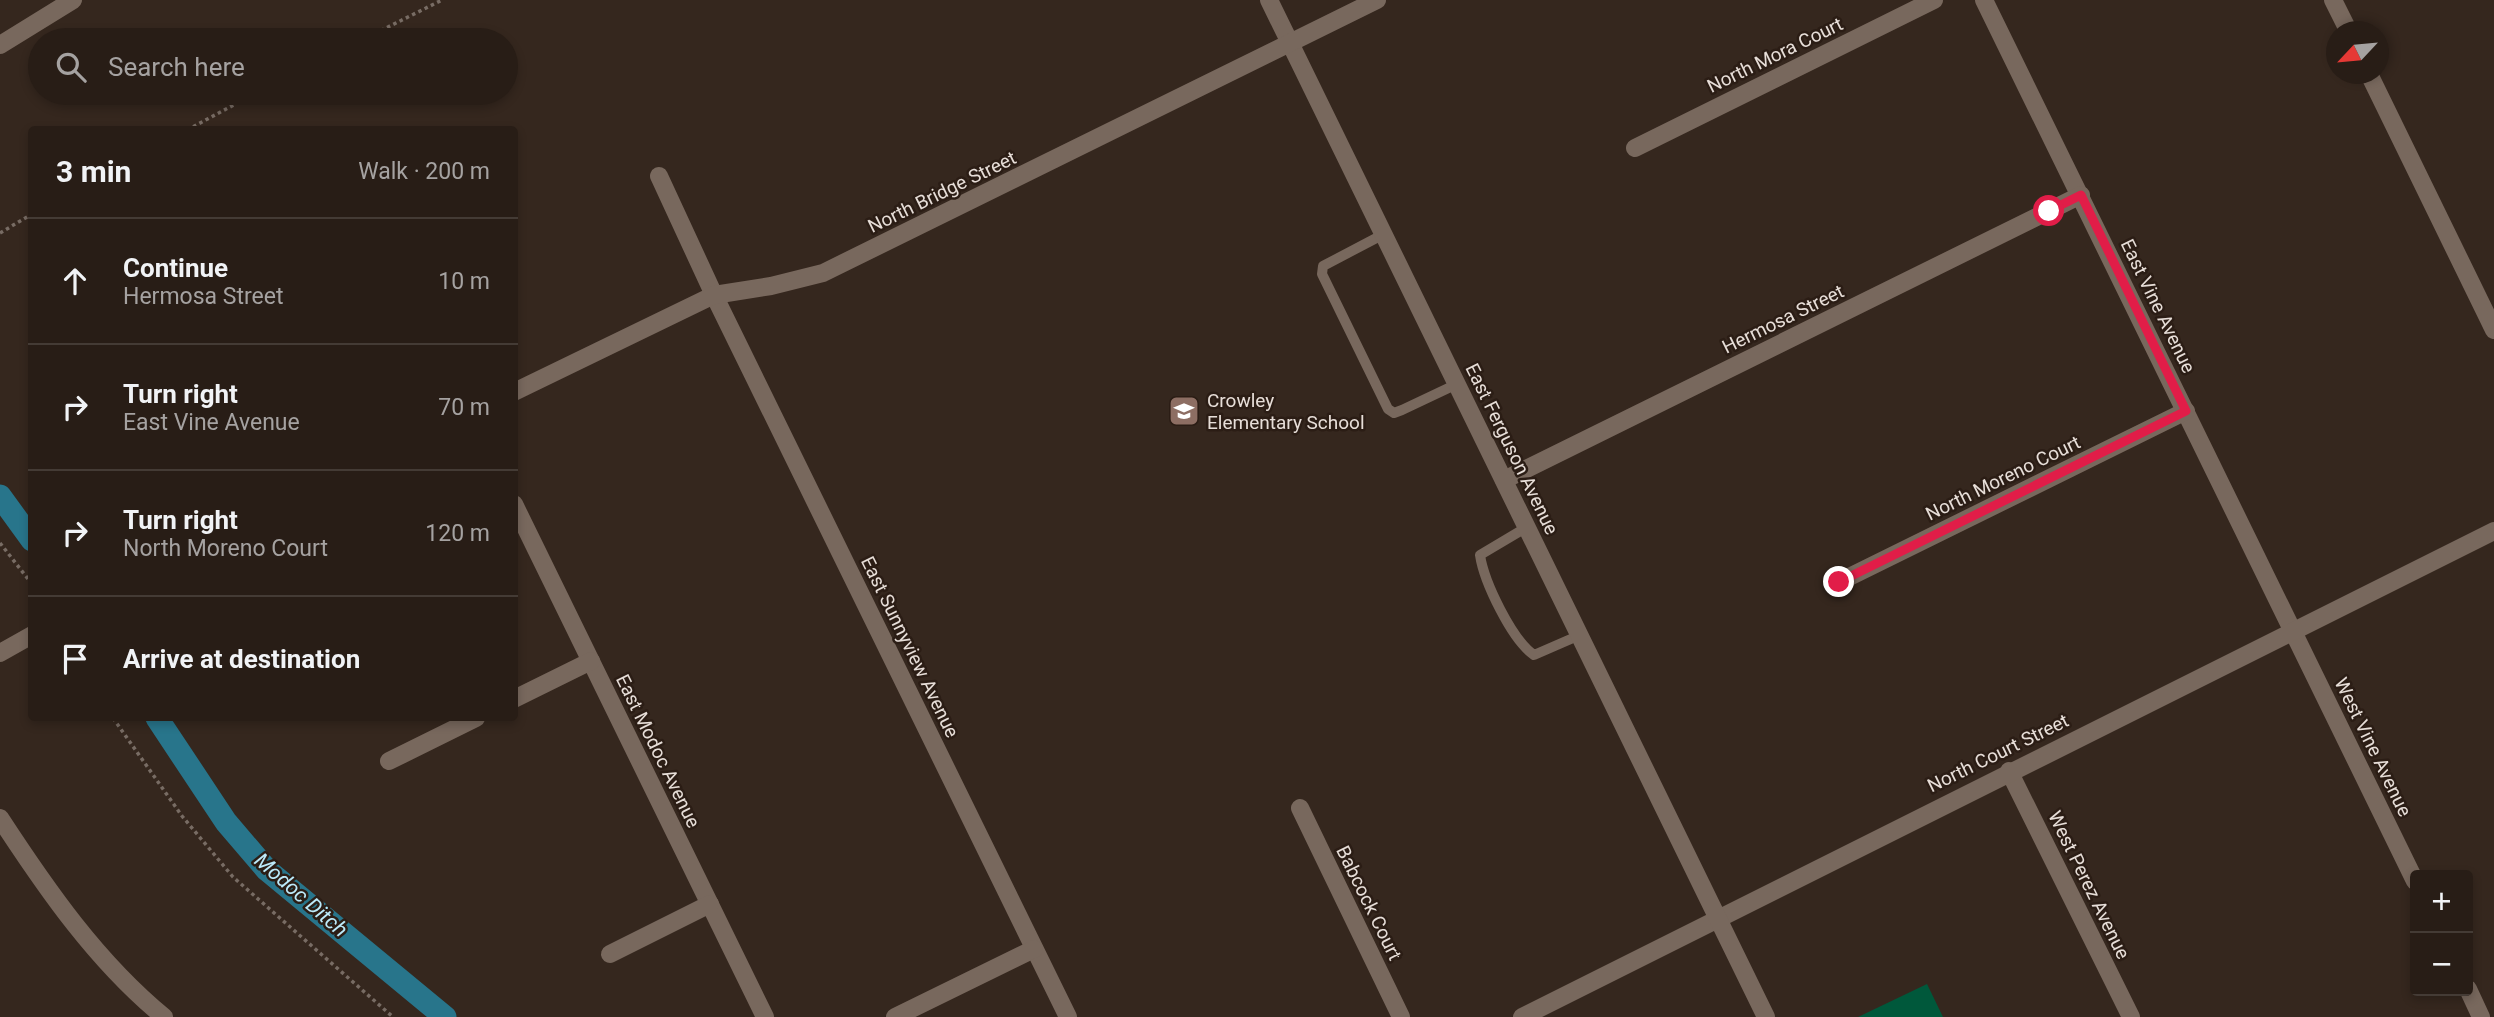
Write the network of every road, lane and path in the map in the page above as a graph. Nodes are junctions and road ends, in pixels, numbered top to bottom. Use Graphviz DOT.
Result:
graph roads {
  1 [pos="73,0"];
  2 [pos="442,0"];
  3 [pos="1269,0"];
  4 [pos="1377,0"];
  5 [pos="1934,0"];
  6 [pos="1984,0"];
  7 [pos="2333,0"];
  8 [pos="2344,21"];
  9 [pos="386,28"];
  10 [pos="1291,44"];
  11 [pos="0,45"];
  12 [pos="2374,84"];
  13 [pos="234,105"];
  14 [pos="194,126"];
  15 [pos="1635,148"];
  16 [pos="659,176"];
  17 [pos="2081,195"];
  18 [pos="28,216"];
  19 [pos="0,233"];
  20 [pos="1384,234"];
  21 [pos="714,295"];
  22 [pos="2494,330"];
  23 [pos="1457,384"];
  24 [pos="518,390"];
  25 [pos="2186,411"];
  26 [pos="1504,480"];
  27 [pos="518,512"];
  28 [pos="1527,527"];
  29 [pos="2494,531"];
  30 [pos="0,543"];
  31 [pos="28,579"];
  32 [pos="1839,582"];
  33 [pos="2293,631"];
  34 [pos="1580,635"];
  35 [pos="28,637"];
  36 [pos="0,653"];
  37 [pos="591,661"];
  38 [pos="518,697"];
  39 [pos="115,721"];
  40 [pos="470,721"];
  41 [pos="389,761"];
  42 [pos="2009,771"];
  43 [pos="1300,808"];
  44 [pos="0,818"];
  45 [pos="2410,871"];
  46 [pos="710,904"];
  47 [pos="1717,918"];
  48 [pos="1034,949"];
  49 [pos="610,954"];
  50 [pos="2472,996"];
  51 [pos="164,1017"];
  52 [pos="393,1017"];
  53 [pos="765,1017"];
  54 [pos="895,1017"];
  55 [pos="1068,1017"];
  56 [pos="1401,1017"];
  57 [pos="1522,1017"];
  58 [pos="1766,1017"];
  59 [pos="2131,1017"];
  60 [pos="2482,1017"];
  1 -- 11 [label="street"];
  2 -- 9 [label="path"];
  3 -- 10 [label="street, East Ferguson Avenue"];
  4 -- 10 [label="street, North Bridge Street"];
  5 -- 15 [label="street, North Mora Court"];
  6 -- 17 [label="street, East Vine Avenue"];
  7 -- 8 [label="street"];
  10 -- 20 [label="street, East Ferguson Avenue"];
  10 -- 21 [label="street, North Bridge Street"];
  12 -- 22 [label="street"];
  13 -- 14 [label="path"];
  16 -- 21 [label="street, East Sunnyview Avenue"];
  17 -- 25 [label="street, East Vine Avenue"];
  17 -- 26 [label="street, Hermosa Street"];
  18 -- 19 [label="path"];
  20 -- 23 [label="street, East Ferguson Avenue"];
  20 -- 23 [label="lane"];
  21 -- 24 [label="street, North Bridge Street"];
  21 -- 48 [label="street, East Sunnyview Avenue"];
  23 -- 26 [label="street, East Ferguson Avenue"];
  25 -- 32 [label="street, North Moreno Court"];
  25 -- 33 [label="street, East Vine Avenue"];
  26 -- 28 [label="street, East Ferguson Avenue"];
  27 -- 37 [label="street, East Modoc Avenue"];
  28 -- 34 [label="street, East Ferguson Avenue"];
  28 -- 34 [label="lane"];
  29 -- 33 [label="street, North Court Street"];
  30 -- 31 [label="path"];
  33 -- 42 [label="street, North Court Street"];
  33 -- 45 [label="street, West Vine Avenue"];
  34 -- 47 [label="street, East Ferguson Avenue"];
  35 -- 36 [label="street"];
  37 -- 38 [label="street"];
  37 -- 46 [label="street, East Modoc Avenue"];
  39 -- 52 [label="path"];
  40 -- 41 [label="street"];
  42 -- 47 [label="street, North Court Street"];
  42 -- 59 [label="street, West Perez Avenue"];
  43 -- 56 [label="street, Babcock Court"];
  44 -- 51 [label="street"];
  46 -- 49 [label="street"];
  46 -- 53 [label="street, East Modoc Avenue"];
  47 -- 57 [label="street, North Court Street"];
  47 -- 58 [label="street, East Ferguson Avenue"];
  48 -- 54 [label="street"];
  48 -- 55 [label="street, East Sunnyview Avenue"];
  50 -- 60 [label="street"];
}
